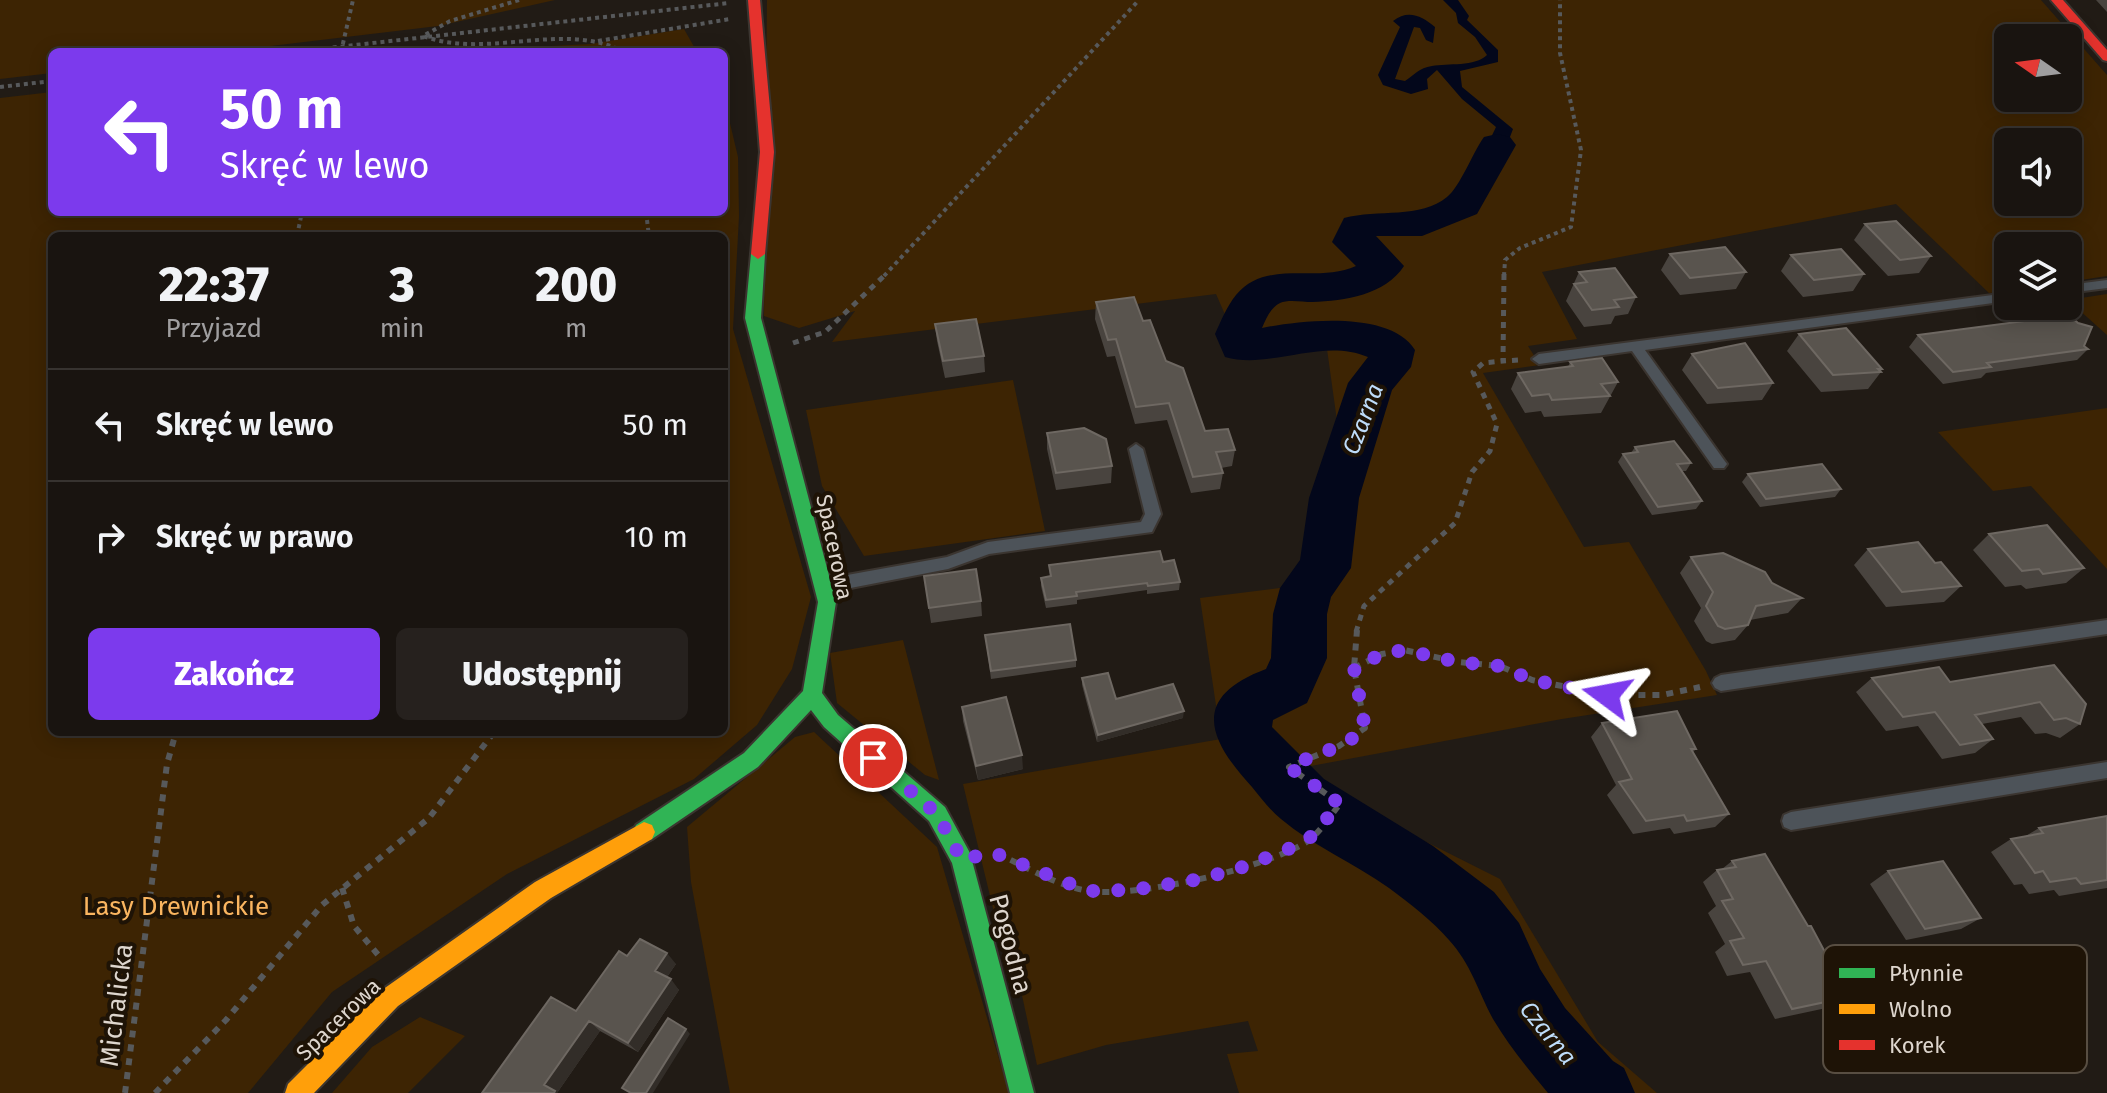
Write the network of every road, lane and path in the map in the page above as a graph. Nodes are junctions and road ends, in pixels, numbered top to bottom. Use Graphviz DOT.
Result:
graph roads {
  1 [pos="353,0"];
  2 [pos="519,0"];
  3 [pos="1139,0"];
  4 [pos="1560,0"];
  5 [pos="2057,0"];
  6 [pos="719,4"];
  7 [pos="755,8"];
  8 [pos="423,36"];
  9 [pos="593,41"];
  10 [pos="343,46"];
  11 [pos="326,48"];
  12 [pos="616,48"];
  13 [pos="2107,57"];
  14 [pos="48,81"];
  15 [pos="0,87"];
  16 [pos="2107,284"];
  17 [pos="2082,287"];
  18 [pos="1994,299"];
  19 [pos="1635,346"];
  20 [pos="764,354"];
  21 [pos="1539,359"];
  22 [pos="1503,361"];
  23 [pos="1136,449"];
  24 [pos="1719,464"];
  25 [pos="823,587"];
  26 [pos="2107,627"];
  27 [pos="1354,668"];
  28 [pos="1721,683"];
  29 [pos="812,695"];
  30 [pos="175,736"];
  31 [pos="491,736"];
  32 [pos="2107,770"];
  33 [pos="1791,821"];
  34 [pos="962,860"];
  35 [pos="342,888"];
  36 [pos="418,980"];
  37 [pos="125,1093"];
  38 [pos="155,1093"];
  39 [pos="297,1093"];
  40 [pos="1022,1093"];
  1 -- 10 [label="path"];
  2 -- 8 [label="path"];
  3 -- 20 [label="path"];
  4 -- 22 [label="path"];
  5 -- 13 [label="street"];
  6 -- 8 [label="path"];
  7 -- 9 [label="path"];
  7 -- 20 [label="street, Spacerowa"];
  8 -- 9 [label="path"];
  8 -- 10 [label="path"];
  9 -- 12 [label="path"];
  10 -- 11 [label="path"];
  14 -- 15 [label="path"];
  16 -- 17 [label="lane"];
  18 -- 19 [label="lane"];
  19 -- 21 [label="lane"];
  19 -- 24 [label="lane"];
  20 -- 25 [label="street, Spacerowa"];
  21 -- 22 [label="path"];
  22 -- 27 [label="path"];
  23 -- 25 [label="lane"];
  25 -- 29 [label="street, Spacerowa"];
  26 -- 28 [label="lane"];
  27 -- 28 [label="path"];
  27 -- 34 [label="path"];
  29 -- 34 [label="street, Pogodna"];
  29 -- 36 [label="street, Spacerowa"];
  30 -- 37 [label="path, Michalicka"];
  31 -- 35 [label="path"];
  32 -- 33 [label="lane"];
  34 -- 40 [label="street, Pogodna"];
  35 -- 36 [label="path"];
  35 -- 38 [label="path"];
  36 -- 39 [label="street, Spacerowa"];
}
